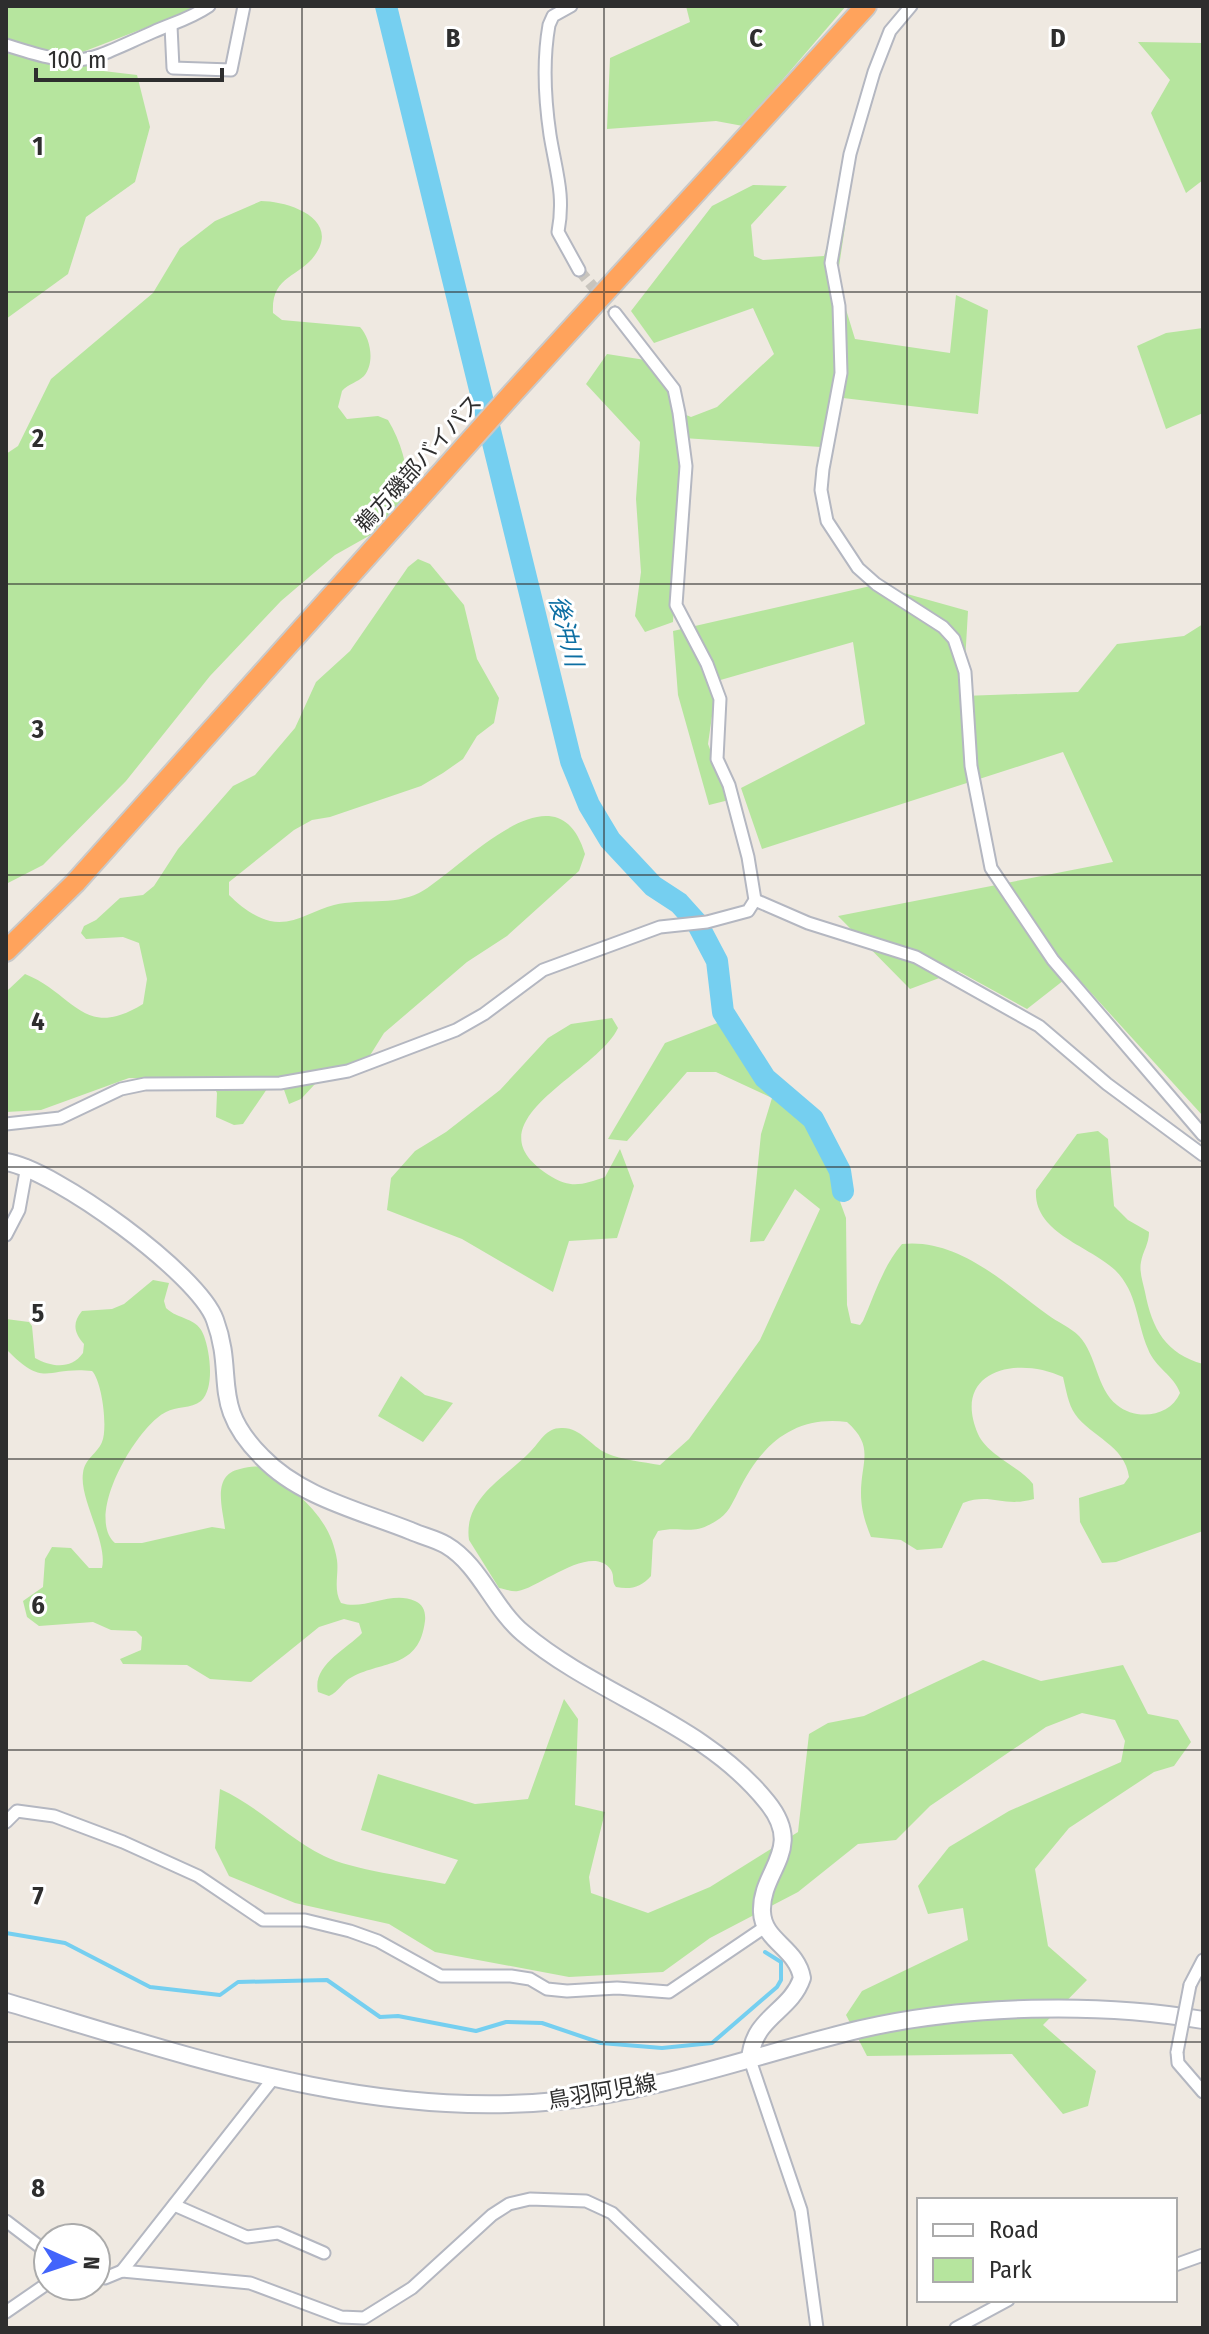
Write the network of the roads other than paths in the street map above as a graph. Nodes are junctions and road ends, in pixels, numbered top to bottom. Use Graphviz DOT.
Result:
graph roads {
  1 [pos="209,6"];
  2 [pos="244,6"];
  3 [pos="571,6"];
  4 [pos="866,6"];
  5 [pos="911,6"];
  6 [pos="171,26"];
  7 [pos="6,45"];
  8 [pos="579,270"];
  9 [pos="615,313"];
  10 [pos="755,900"];
  11 [pos="6,951"];
  12 [pos="6,1124"];
  13 [pos="1203,1135"];
  14 [pos="1203,1155"];
  15 [pos="6,1162"];
  16 [pos="27,1166"];
  17 [pos="6,1235"];
  18 [pos="6,1822"];
  19 [pos="765,1927"];
  20 [pos="1203,1960"];
  21 [pos="6,2002"];
  22 [pos="1203,2020"];
  23 [pos="750,2060"];
  24 [pos="272,2080"];
  25 [pos="1203,2092"];
  26 [pos="174,2205"];
  27 [pos="6,2221"];
  28 [pos="32,2241"];
  29 [pos="324,2253"];
  30 [pos="1203,2255"];
  31 [pos="1177,2264"];
  32 [pos="122,2271"];
  33 [pos="112,2275"];
  34 [pos="32,2294"];
  35 [pos="1004,2302"];
  36 [pos="6,2312"];
  37 [pos="732,2328"];
  38 [pos="817,2328"];
  39 [pos="956,2328"];
  1 -- 6 [label="street"];
  2 -- 6 [label="street"];
  3 -- 8 [label="street"];
  4 -- 11 [label="highway, 鵜方磯部バイパス"];
  5 -- 13 [label="street"];
  6 -- 7 [label="street"];
  9 -- 10 [label="street"];
  10 -- 12 [label="street"];
  10 -- 14 [label="street"];
  15 -- 16 [label="street"];
  16 -- 17 [label="street"];
  16 -- 19 [label="street"];
  18 -- 19 [label="street"];
  19 -- 23 [label="street"];
  20 -- 25 [label="street, bridge"];
  21 -- 24 [label="street, 鳥羽阿児線"];
  22 -- 23 [label="street, 鳥羽阿児線"];
  23 -- 24 [label="street, 鳥羽阿児線"];
  23 -- 38 [label="street"];
  24 -- 26 [label="street"];
  26 -- 29 [label="street"];
  26 -- 32 [label="street"];
  27 -- 28 [label="street"];
  30 -- 31 [label="street"];
  32 -- 33 [label="street"];
  32 -- 37 [label="street"];
  34 -- 36 [label="street"];
  35 -- 39 [label="street"];
}
